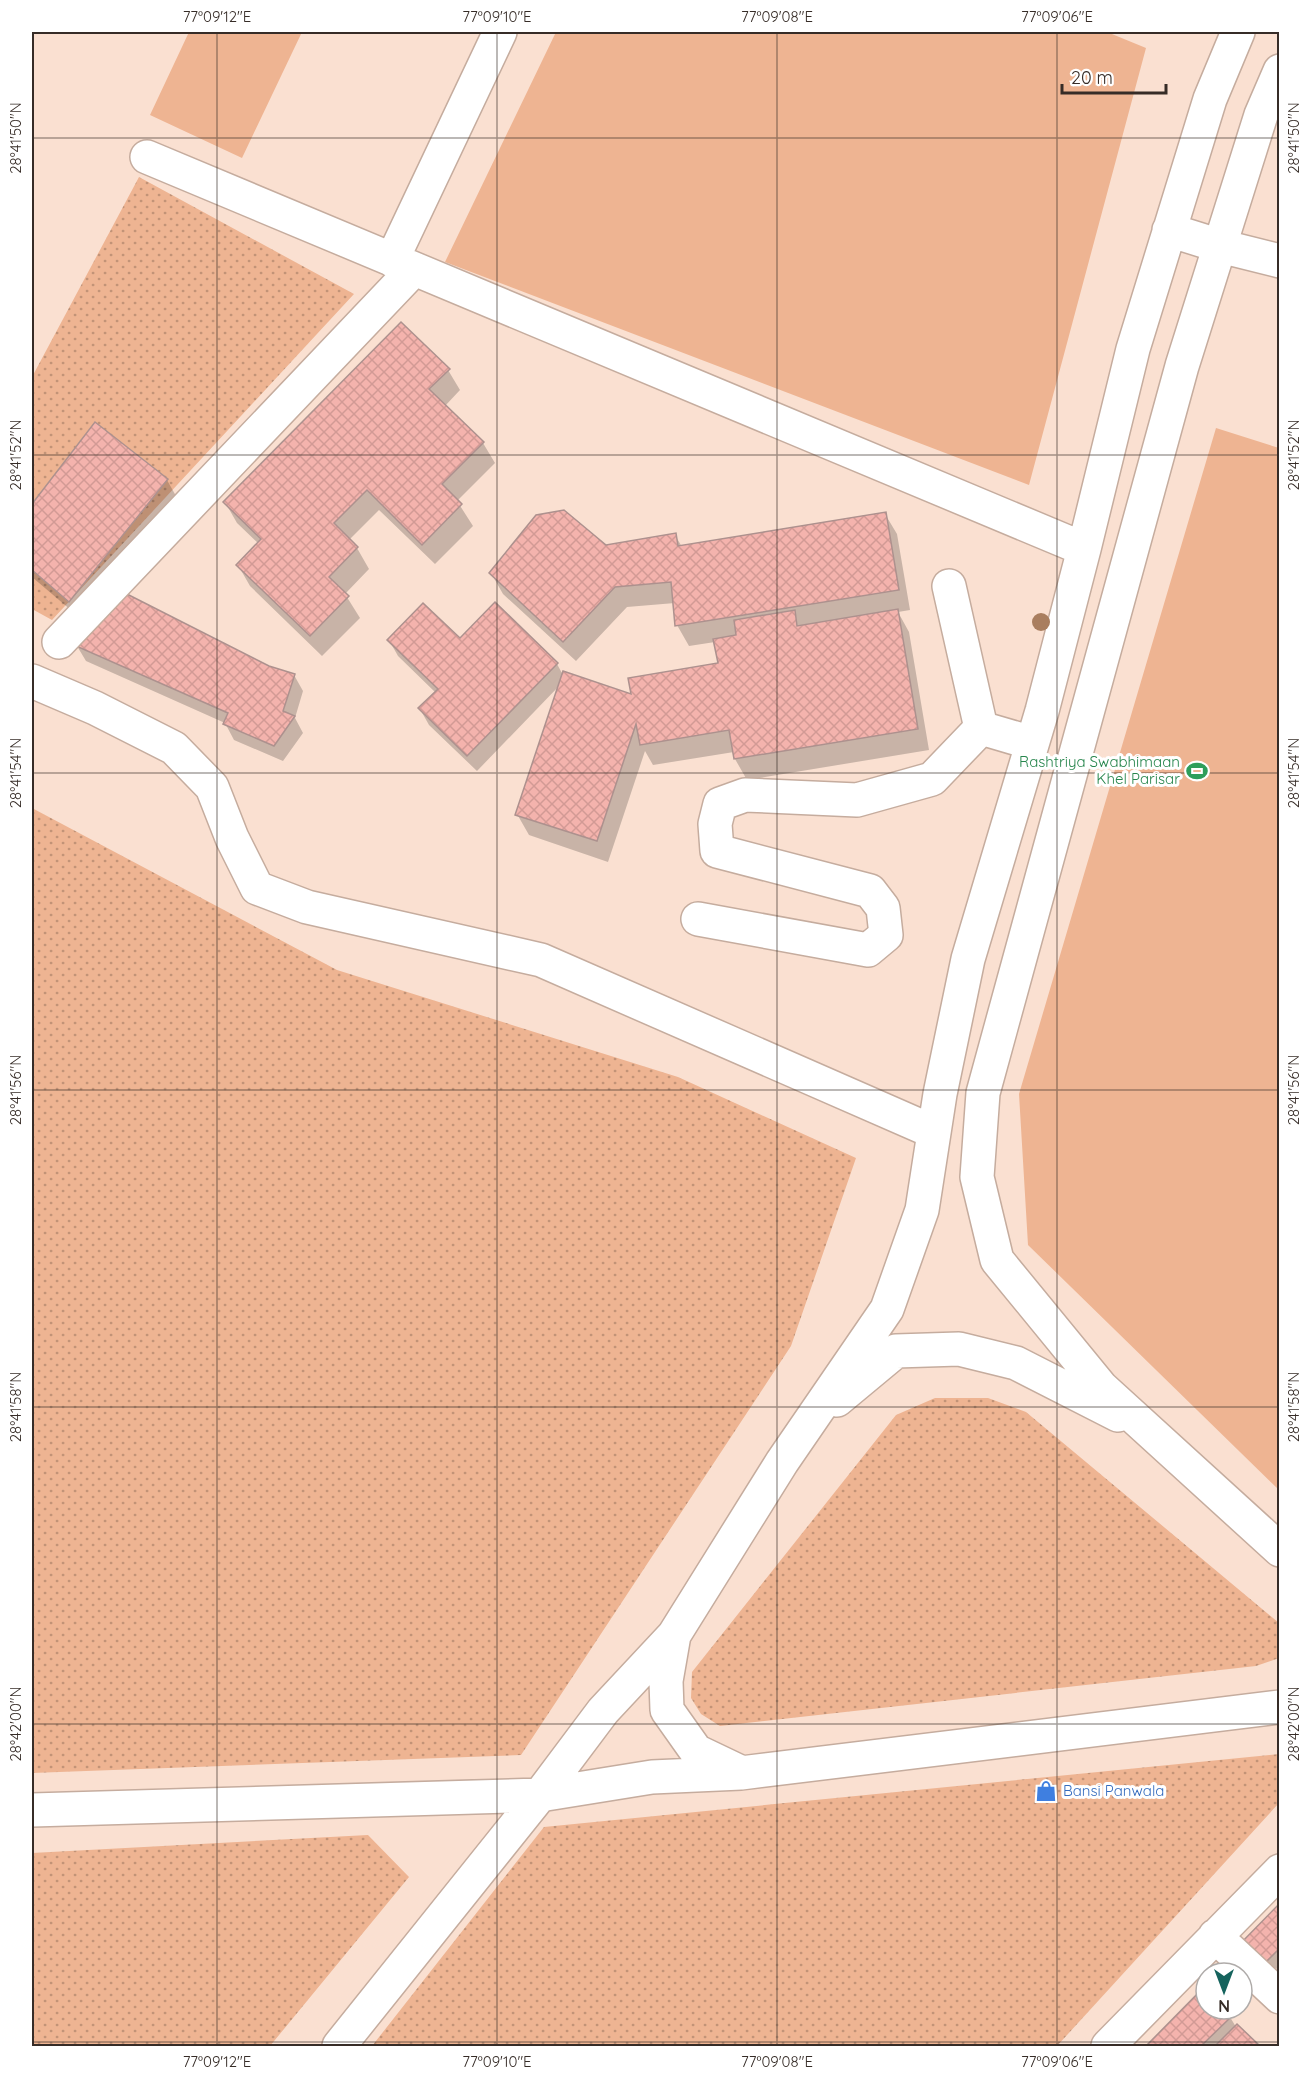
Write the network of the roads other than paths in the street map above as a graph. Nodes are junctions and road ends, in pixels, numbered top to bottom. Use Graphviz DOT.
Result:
graph roads {
  1 [pos="500,32"];
  2 [pos="1238,32"];
  3 [pos="1280,71"];
  4 [pos="147,157"];
  5 [pos="1169,230"];
  6 [pos="1220,246"];
  7 [pos="1280,261"];
  8 [pos="403,264"];
  9 [pos="1084,549"];
  10 [pos="949,586"];
  11 [pos="59,642"];
  12 [pos="32,681"];
  13 [pos="1042,711"];
  14 [pos="1086,721"];
  15 [pos="981,728"];
  16 [pos="1032,743"];
  17 [pos="698,919"];
  18 [pos="934,1132"];
  19 [pos="808,1424"];
  20 [pos="1148,1430"];
  21 [pos="1280,1550"];
  22 [pos="674,1635"];
  23 [pos="1280,1707"];
  24 [pos="741,1773"];
  25 [pos="540,1795"];
  26 [pos="32,1810"];
  27 [pos="1280,1871"];
  28 [pos="1215,1936"];
  29 [pos="1280,1997"];
  30 [pos="339,2046"];
  31 [pos="1108,2046"];
  1 -- 8 [label="street"];
  2 -- 5 [label="street"];
  3 -- 6 [label="street"];
  4 -- 8 [label="street"];
  5 -- 6 [label="street"];
  5 -- 9 [label="street"];
  6 -- 7 [label="street"];
  6 -- 14 [label="street"];
  8 -- 9 [label="street"];
  8 -- 11 [label="street"];
  9 -- 13 [label="street"];
  10 -- 15 [label="street"];
  12 -- 18 [label="street"];
  13 -- 14 [label="street"];
  13 -- 16 [label="street"];
  14 -- 20 [label="street"];
  15 -- 16 [label="street"];
  15 -- 17 [label="street"];
  16 -- 18 [label="street"];
  18 -- 19 [label="street"];
  19 -- 20 [label="street"];
  19 -- 22 [label="street"];
  20 -- 21 [label="street"];
  22 -- 24 [label="street"];
  22 -- 25 [label="street"];
  23 -- 24 [label="street"];
  24 -- 25 [label="street"];
  25 -- 26 [label="street"];
  25 -- 30 [label="street"];
  27 -- 28 [label="street"];
  28 -- 29 [label="street"];
  28 -- 31 [label="street"];
}
